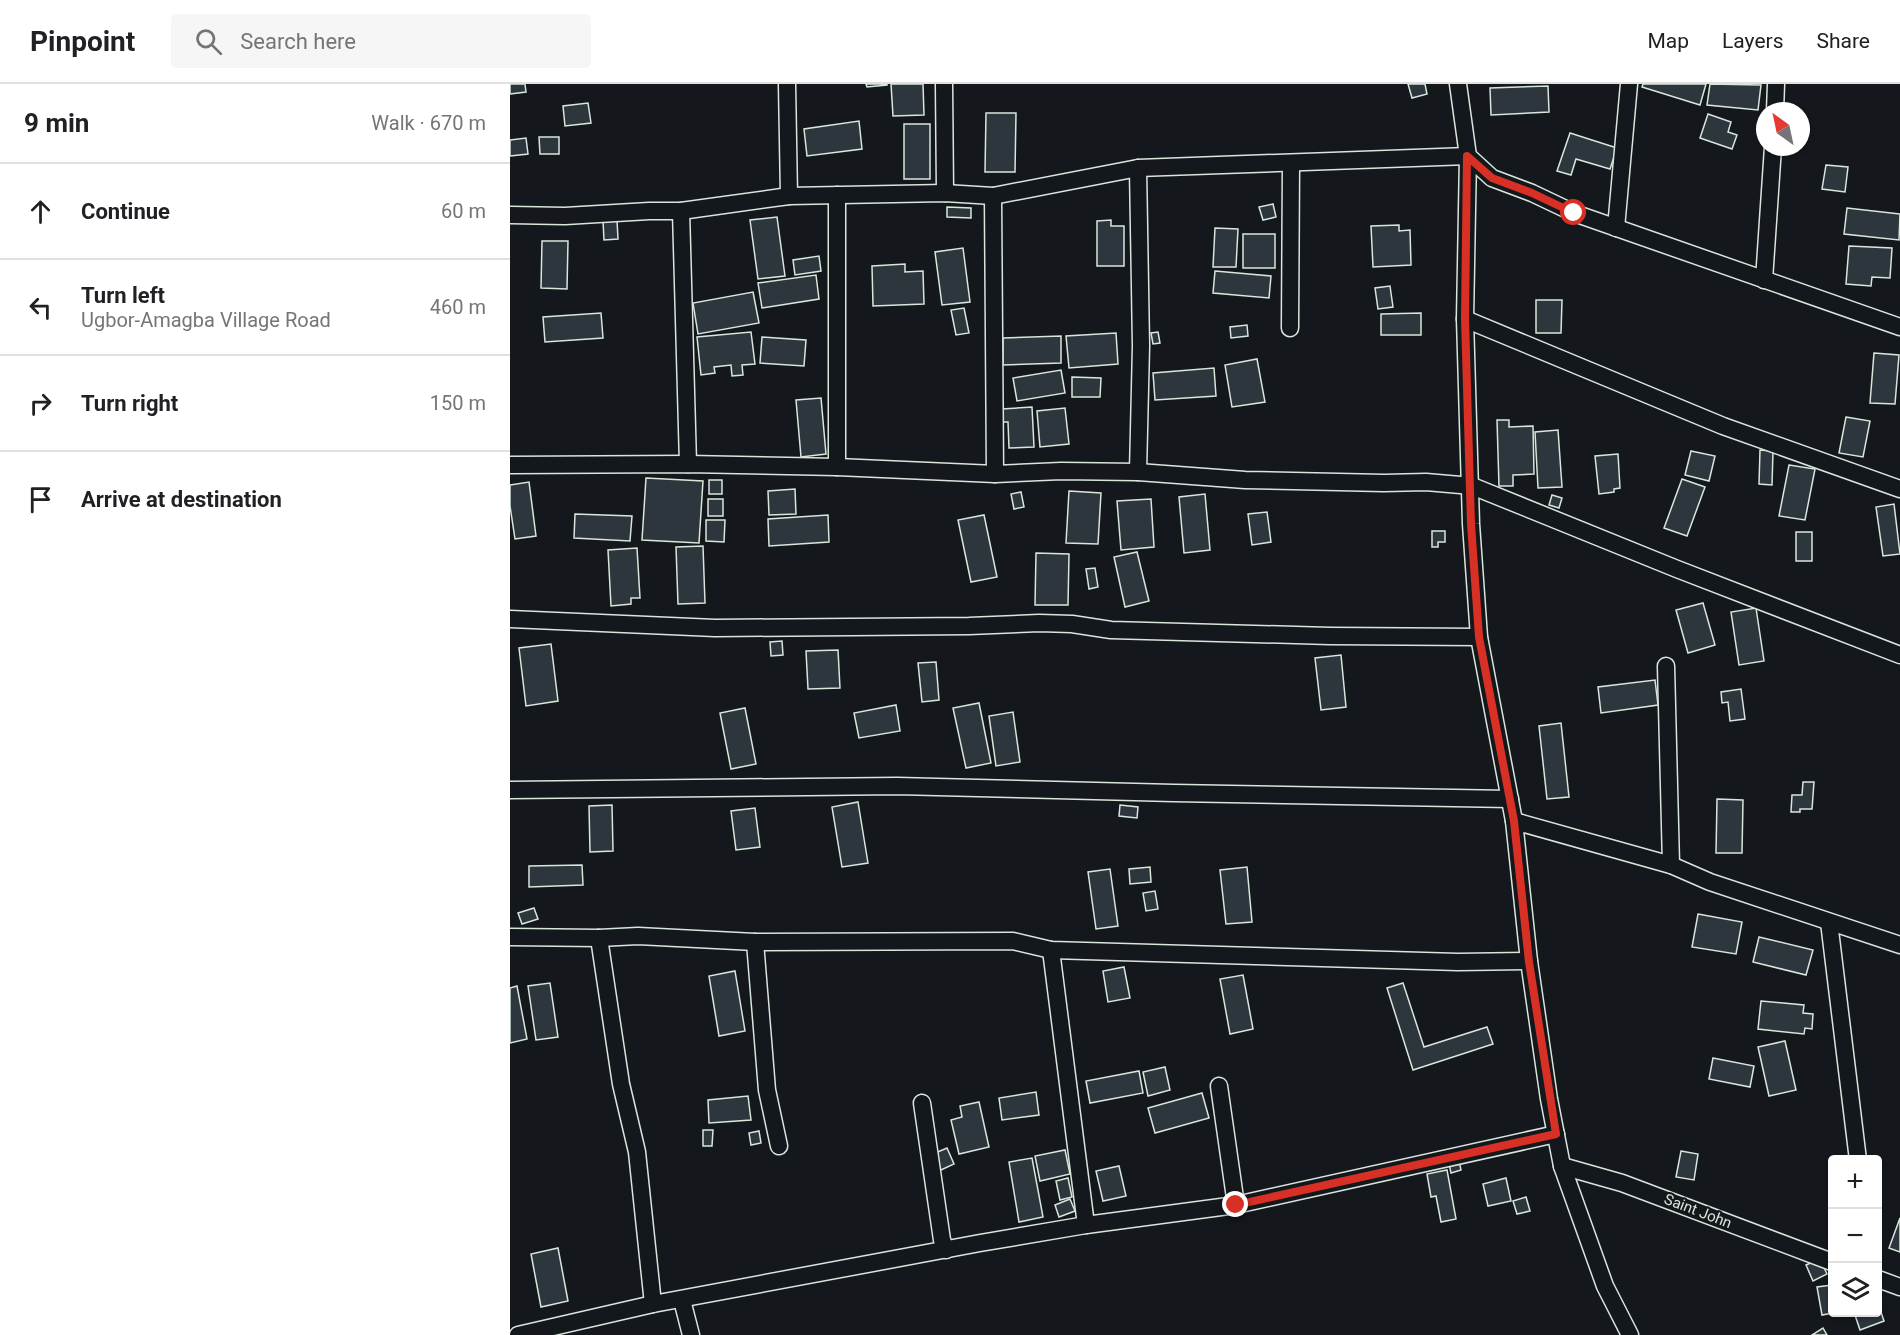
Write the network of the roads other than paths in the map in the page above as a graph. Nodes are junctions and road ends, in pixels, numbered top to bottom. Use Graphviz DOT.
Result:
graph roads {
  1 [pos="787,84"];
  2 [pos="944,84"];
  3 [pos="1458,84"];
  4 [pos="1629,84"];
  5 [pos="1776,84"];
  6 [pos="1775,102"];
  7 [pos="1467,156"];
  8 [pos="1772,156"];
  9 [pos="1291,163"];
  10 [pos="1138,168"];
  11 [pos="945,193"];
  12 [pos="837,195"];
  13 [pos="789,196"];
  14 [pos="993,196"];
  15 [pos="681,211"];
  16 [pos="510,215"];
  17 [pos="1616,228"];
  18 [pos="1764,280"];
  19 [pos="1465,319"];
  20 [pos="1900,327"];
  21 [pos="1290,328"];
  22 [pos="688,464"];
  23 [pos="510,465"];
  24 [pos="837,467"];
  25 [pos="1138,472"];
  26 [pos="995,474"];
  27 [pos="1472,486"];
  28 [pos="1900,489"];
  29 [pos="510,619"];
  30 [pos="1479,637"];
  31 [pos="1900,655"];
  32 [pos="1666,666"];
  33 [pos="510,790"];
  34 [pos="1510,799"];
  35 [pos="1514,821"];
  36 [pos="1671,865"];
  37 [pos="1829,922"];
  38 [pos="510,937"];
  39 [pos="598,938"];
  40 [pos="755,942"];
  41 [pos="1900,945"];
  42 [pos="1051,950"];
  43 [pos="1529,962"];
  44 [pos="1219,1086"];
  45 [pos="922,1103"];
  46 [pos="1556,1134"];
  47 [pos="779,1146"];
  48 [pos="1857,1155"];
  49 [pos="1562,1166"];
  50 [pos="1236,1205"];
  51 [pos="1086,1225"];
  52 [pos="946,1250"];
  53 [pos="1828,1260"];
  54 [pos="1882,1280"];
  55 [pos="1900,1287"];
  56 [pos="682,1300"];
  57 [pos="653,1304"];
  58 [pos="518,1335"];
  59 [pos="691,1335"];
  60 [pos="1630,1335"];
  1 -- 13 [label="street"];
  2 -- 11 [label="street"];
  3 -- 7 [label="street"];
  4 -- 17 [label="street"];
  5 -- 6 [label="street"];
  7 -- 9 [label="street"];
  7 -- 17 [label="street"];
  7 -- 19 [label="street"];
  8 -- 18 [label="street"];
  9 -- 10 [label="street"];
  9 -- 21 [label="street"];
  10 -- 14 [label="street"];
  10 -- 25 [label="street"];
  11 -- 12 [label="street"];
  11 -- 14 [label="street"];
  12 -- 13 [label="street"];
  12 -- 24 [label="street"];
  13 -- 15 [label="street"];
  14 -- 26 [label="street"];
  15 -- 16 [label="street"];
  15 -- 22 [label="street"];
  17 -- 18 [label="street"];
  18 -- 20 [label="street"];
  19 -- 27 [label="street"];
  19 -- 28 [label="street"];
  22 -- 23 [label="street"];
  22 -- 24 [label="street"];
  24 -- 26 [label="street"];
  25 -- 26 [label="street"];
  25 -- 27 [label="street"];
  27 -- 30 [label="street"];
  27 -- 31 [label="street"];
  29 -- 30 [label="street"];
  30 -- 34 [label="street"];
  32 -- 36 [label="street"];
  33 -- 34 [label="street"];
  34 -- 35 [label="street"];
  35 -- 36 [label="street"];
  35 -- 43 [label="street"];
  36 -- 37 [label="street"];
  37 -- 41 [label="street"];
  37 -- 48 [label="street"];
  38 -- 39 [label="street"];
  39 -- 40 [label="street"];
  39 -- 57 [label="street"];
  40 -- 42 [label="street"];
  40 -- 47 [label="street"];
  42 -- 43 [label="street"];
  42 -- 51 [label="street"];
  43 -- 46 [label="street"];
  44 -- 50 [label="street"];
  45 -- 52 [label="street"];
  46 -- 49 [label="street"];
  46 -- 50 [label="street"];
  49 -- 53 [label="street, Saint John"];
  49 -- 60 [label="street"];
  50 -- 51 [label="street"];
  51 -- 52 [label="street"];
  52 -- 56 [label="street"];
  54 -- 55 [label="street"];
  56 -- 57 [label="street"];
  56 -- 59 [label="street"];
  57 -- 58 [label="street"];
}
